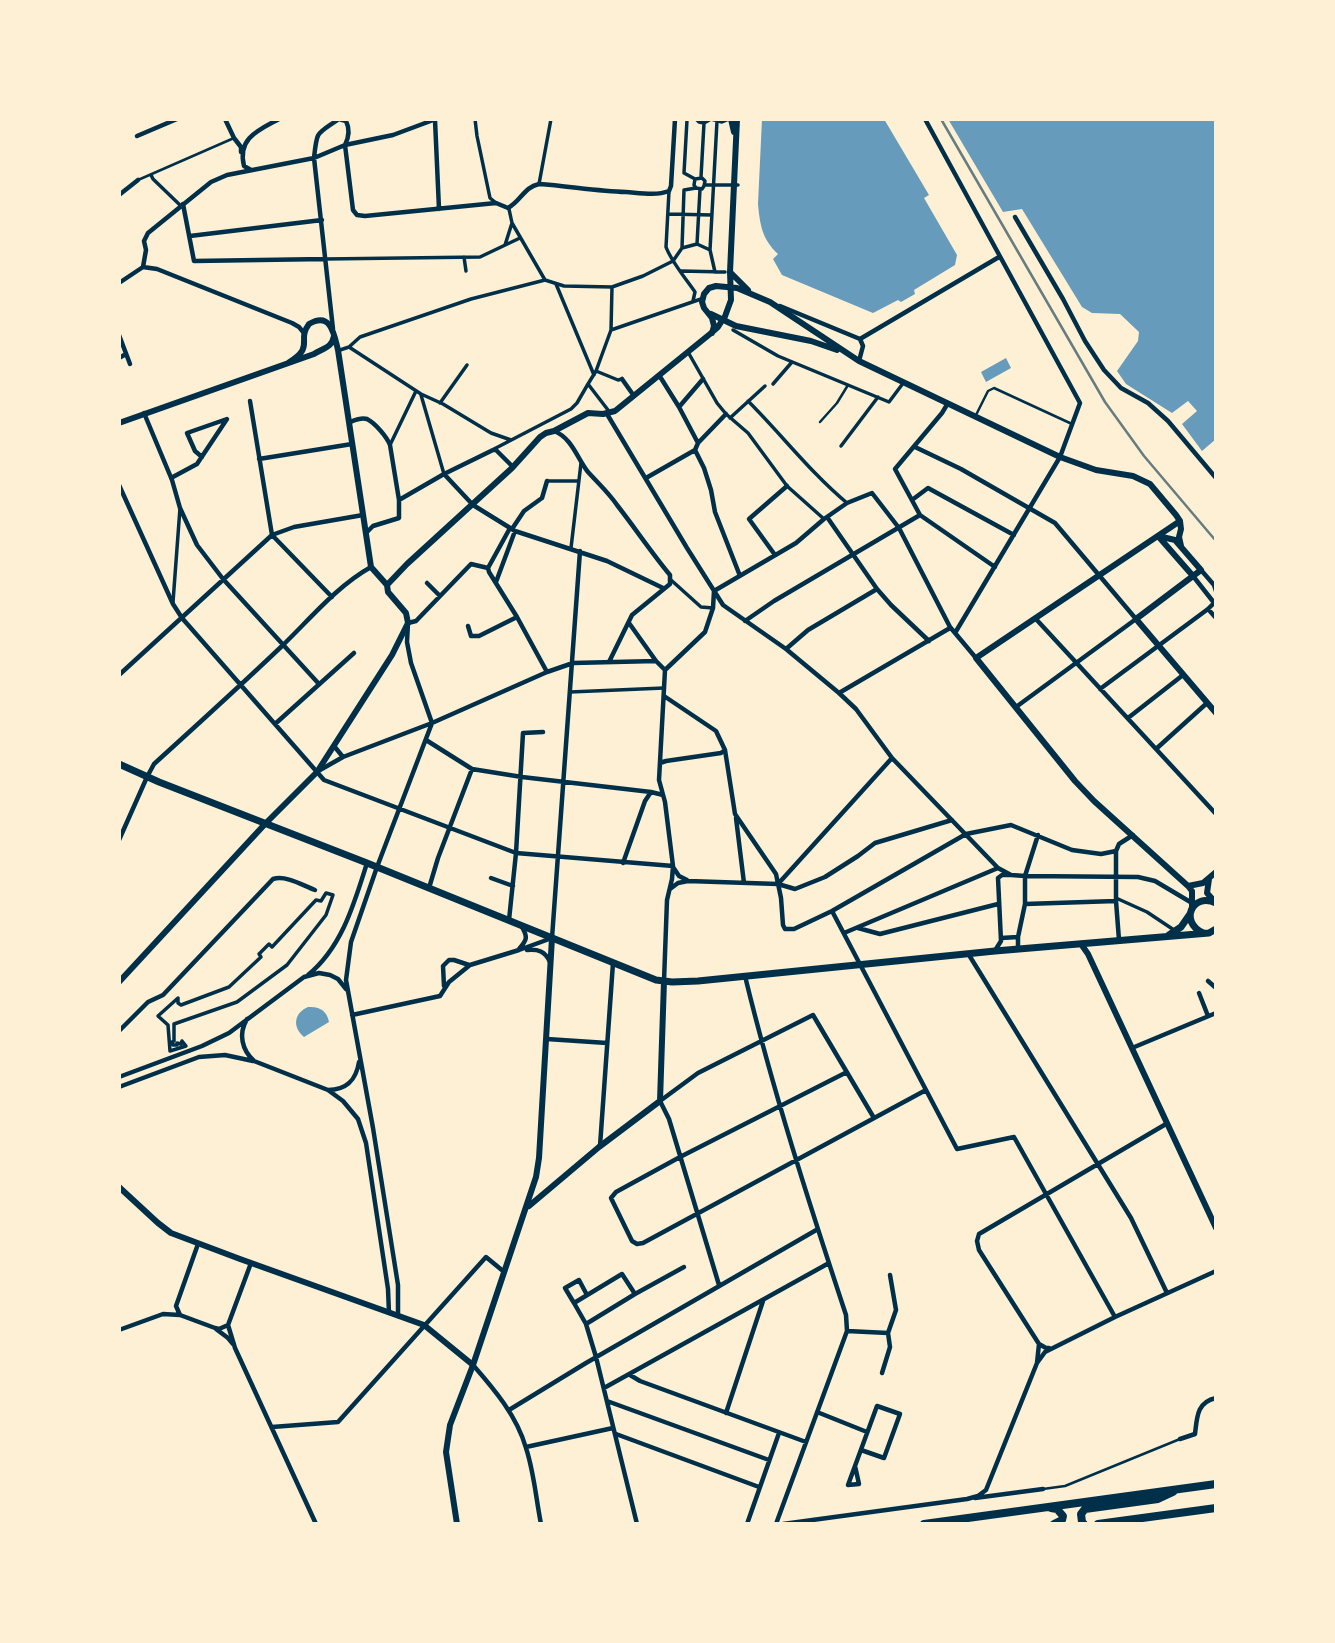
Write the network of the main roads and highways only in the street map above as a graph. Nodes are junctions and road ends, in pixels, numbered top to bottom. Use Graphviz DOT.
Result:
graph roads {
  1 [pos="119,764"];
  2 [pos="1216,903"];
  3 [pos="1191,908"];
  4 [pos="1211,932"];
  5 [pos="1165,937"];
  6 [pos="1216,1483"];
  7 [pos="1182,1488"];
  8 [pos="1046,1507"];
  9 [pos="1216,1508"];
  10 [pos="924,1524"];
  11 [pos="1054,1524"];
  12 [pos="1084,1524"];
  13 [pos="1098,1524"];
  1 -- 5 [label="main road"];
  2 -- 3 [label="main road"];
  3 -- 4 [label="main road"];
  3 -- 5 [label="main road"];
  4 -- 5 [label="main road"];
  6 -- 7 [label="main road"];
  7 -- 8 [label="main road"];
  7 -- 12 [label="main road"];
  8 -- 10 [label="main road"];
  8 -- 11 [label="main road"];
  9 -- 13 [label="main road"];
}
